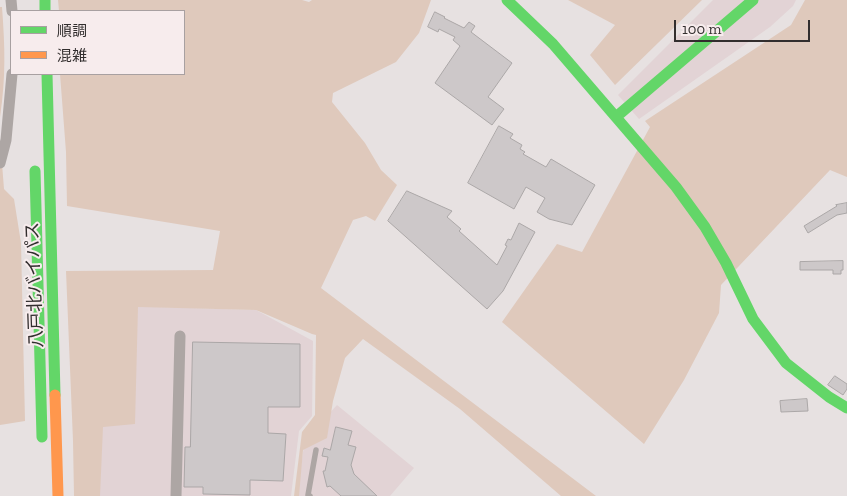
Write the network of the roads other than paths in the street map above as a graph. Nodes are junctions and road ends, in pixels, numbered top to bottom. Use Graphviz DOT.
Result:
graph roads {
  1 [pos="507,0"];
  2 [pos="753,0"];
  3 [pos="12,75"];
  4 [pos="47,75"];
  5 [pos="616,117"];
  6 [pos="35,162"];
  7 [pos="0,163"];
  8 [pos="180,336"];
  9 [pos="847,408"];
  10 [pos="43,447"];
  11 [pos="316,450"];
  12 [pos="58,496"];
  13 [pos="176,496"];
  14 [pos="310,496"];
  1 -- 5 [label="main road"];
  2 -- 5 [label="main road"];
  3 -- 7 [label="street"];
  4 -- 12 [label="main road, 八戸北バイパス"];
  5 -- 9 [label="main road"];
  6 -- 10 [label="main road, 八戸北バイパス"];
  8 -- 13 [label="street"];
  11 -- 14 [label="lane"];
}
